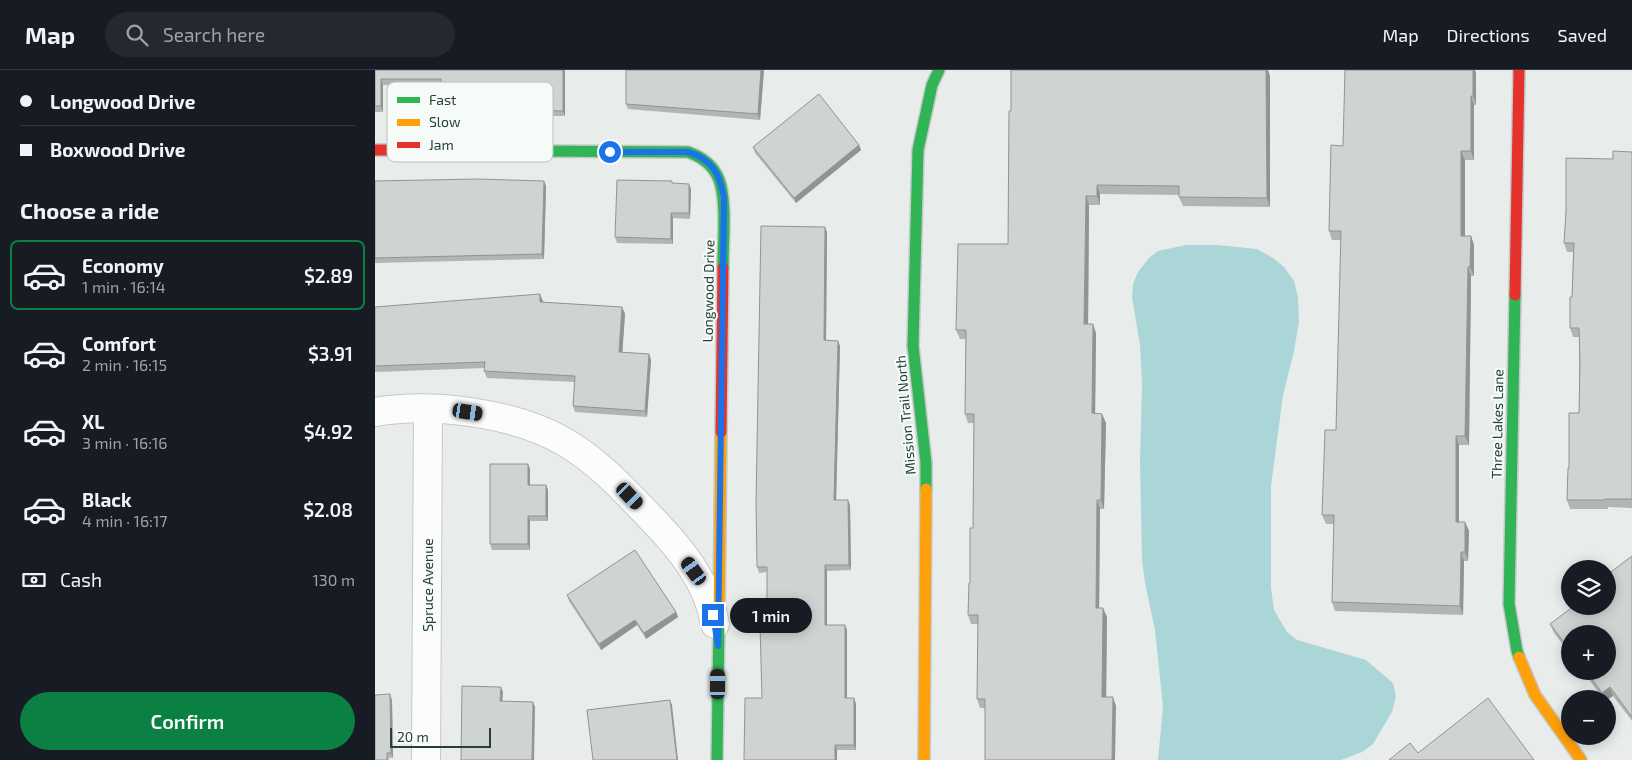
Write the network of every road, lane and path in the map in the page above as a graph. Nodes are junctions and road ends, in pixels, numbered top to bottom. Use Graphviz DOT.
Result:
graph roads {
  1 [pos="939,70"];
  2 [pos="1519,70"];
  3 [pos="553,151"];
  4 [pos="429,409"];
  5 [pos="375,412"];
  6 [pos="718,646"];
  7 [pos="426,760"];
  8 [pos="717,760"];
  9 [pos="924,760"];
  10 [pos="1581,760"];
  1 -- 9 [label="street, Mission Trail North"];
  2 -- 10 [label="street, Three Lakes Lane"];
  3 -- 6 [label="street, Longwood Drive"];
  4 -- 5 [label="street"];
  4 -- 6 [label="street"];
  4 -- 7 [label="street, Spruce Avenue"];
  6 -- 8 [label="street, Longwood Drive"];
}
